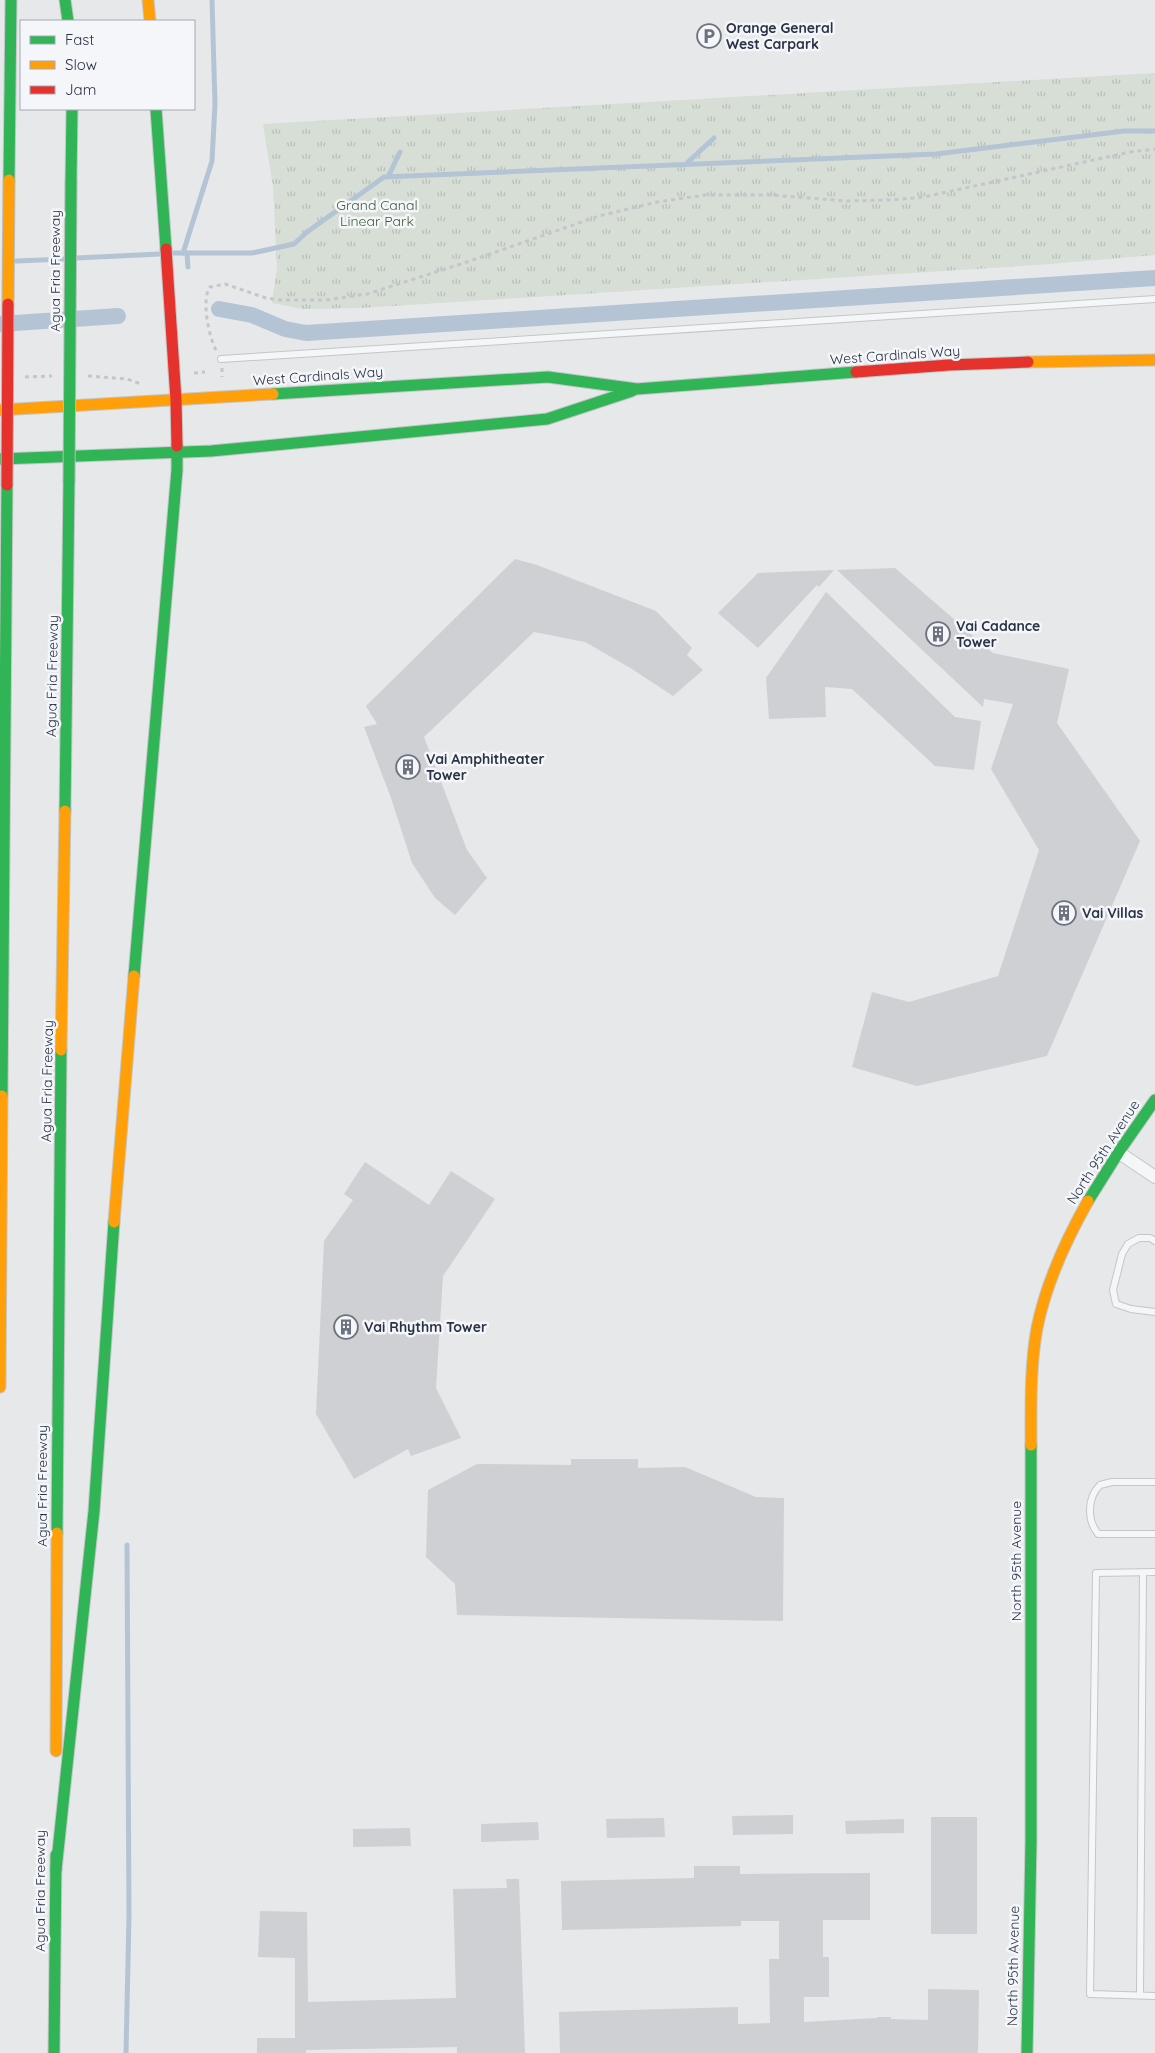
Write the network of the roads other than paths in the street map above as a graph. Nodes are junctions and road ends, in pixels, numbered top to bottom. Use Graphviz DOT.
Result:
graph roads {
  1 [pos="11,0"];
  2 [pos="18,0"];
  3 [pos="65,0"];
  4 [pos="74,0"];
  5 [pos="148,0"];
  6 [pos="68,20"];
  7 [pos="74,20"];
  8 [pos="150,20"];
  9 [pos="10,52"];
  10 [pos="72,110"];
  11 [pos="156,110"];
  12 [pos="1155,299"];
  13 [pos="221,359"];
  14 [pos="1155,360"];
  15 [pos="637,389"];
  16 [pos="176,400"];
  17 [pos="0,410"];
  18 [pos="176,450"];
  19 [pos="0,459"];
  20 [pos="1155,1100"];
  21 [pos="1118,1152"];
  22 [pos="1155,1178"];
  23 [pos="1155,1241"];
  24 [pos="1155,1312"];
  25 [pos="0,1387"];
  26 [pos="1155,1482"];
  27 [pos="1155,1534"];
  28 [pos="1155,1572"];
  29 [pos="1144,1573"];
  30 [pos="56,1870"];
  31 [pos="1140,1996"];
  32 [pos="1155,1996"];
  33 [pos="54,2053"];
  34 [pos="1027,2053"];
  1 -- 9 [label="main road"];
  2 -- 9 [label="main road"];
  3 -- 6 [label="main road"];
  4 -- 7 [label="main road"];
  5 -- 8 [label="main road"];
  9 -- 25 [label="main road, bridge"];
  10 -- 30 [label="main road, Agua Fria Freeway, bridge"];
  11 -- 16 [label="main road"];
  12 -- 13 [label="lane"];
  14 -- 15 [label="main road, West Cardinals Way"];
  15 -- 16 [label="main road, West Cardinals Way"];
  15 -- 18 [label="main road, West Cardinals Way"];
  16 -- 17 [label="main road, West Cardinals Way"];
  16 -- 18 [label="main road"];
  18 -- 19 [label="main road"];
  18 -- 30 [label="main road"];
  20 -- 21 [label="main road, North 95th Avenue"];
  21 -- 22 [label="street"];
  21 -- 34 [label="main road, North 95th Avenue"];
  23 -- 24 [label="lane"];
  26 -- 27 [label="lane"];
  28 -- 29 [label="lane"];
  29 -- 31 [label="lane"];
  29 -- 31 [label="lane"];
  30 -- 33 [label="main road, Agua Fria Freeway"];
  31 -- 32 [label="lane"];
}
